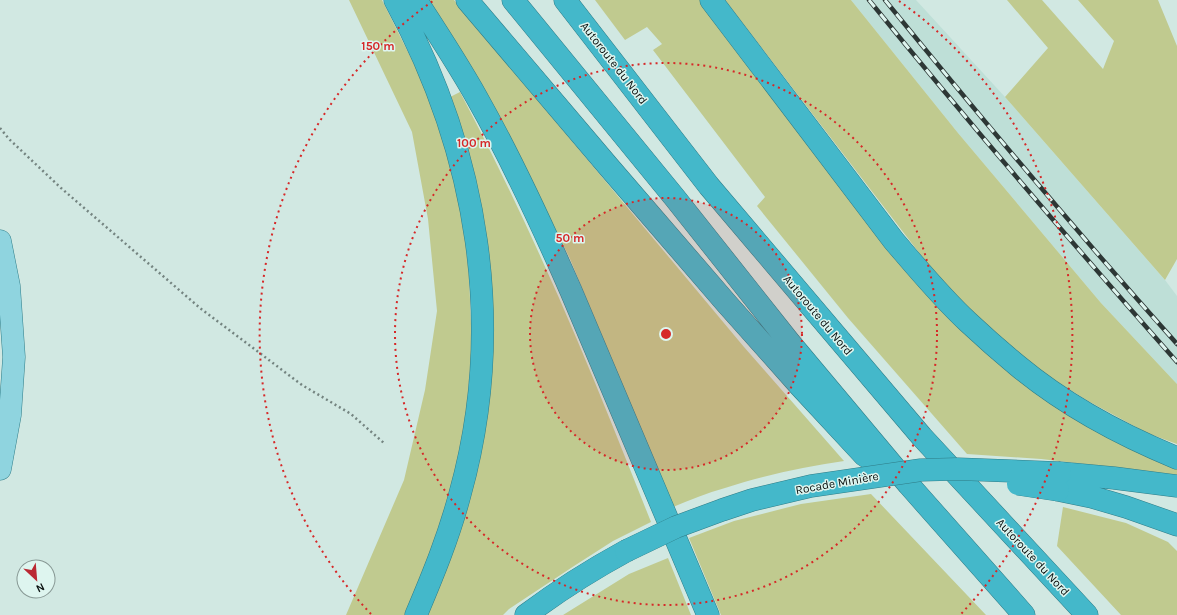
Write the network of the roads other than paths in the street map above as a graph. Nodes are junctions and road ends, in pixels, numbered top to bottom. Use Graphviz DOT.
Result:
graph roads {
  1 [pos="395,0"];
  2 [pos="416,0"];
  3 [pos="467,0"];
  4 [pos="513,0"];
  5 [pos="565,0"];
  6 [pos="711,0"];
  7 [pos="0,241"];
  8 [pos="1177,458"];
  9 [pos="0,469"];
  10 [pos="1059,482"];
  11 [pos="909,485"];
  12 [pos="1177,486"];
  13 [pos="1177,524"];
  14 [pos="416,615"];
  15 [pos="526,615"];
  16 [pos="708,615"];
  17 [pos="1024,615"];
  18 [pos="1086,615"];
  1 -- 14 [label="highway"];
  2 -- 16 [label="highway"];
  3 -- 11 [label="highway"];
  4 -- 11 [label="highway"];
  5 -- 18 [label="highway, Autoroute du Nord"];
  6 -- 8 [label="highway"];
  7 -- 9 [label="main road"];
  10 -- 12 [label="highway, Rocade Minière"];
  10 -- 13 [label="highway"];
  10 -- 15 [label="highway, Rocade Minière, bridge"];
  11 -- 17 [label="highway"];
}
